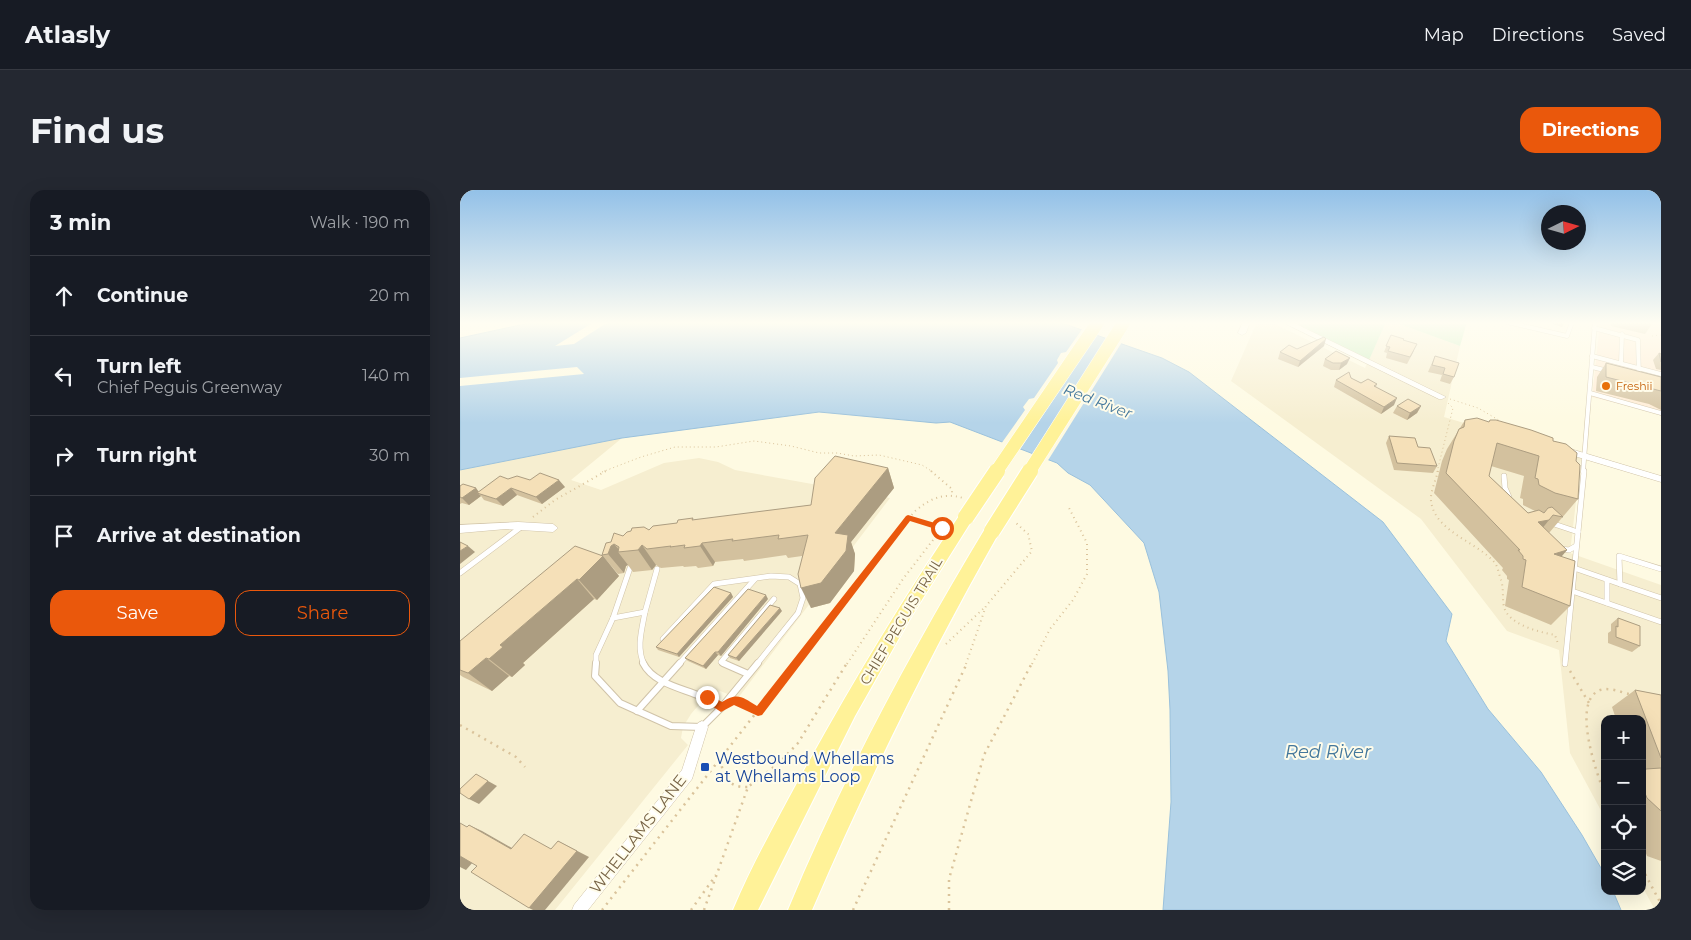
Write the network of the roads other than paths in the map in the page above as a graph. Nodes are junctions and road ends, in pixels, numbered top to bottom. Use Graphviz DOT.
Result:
graph roads {
  1 [pos="1074,356"];
  2 [pos="1103,356"];
  3 [pos="1355,356"];
  4 [pos="1592,356"];
  5 [pos="1621,356"];
  6 [pos="1639,356"];
  7 [pos="1621,364"];
  8 [pos="1592,367"];
  9 [pos="1639,368"];
  10 [pos="1611,372"];
  11 [pos="1661,374"];
  12 [pos="1630,377"];
  13 [pos="1639,380"];
  14 [pos="1647,381"];
  15 [pos="1590,393"];
  16 [pos="1442,397"];
  17 [pos="1661,413"];
  18 [pos="1558,448"];
  19 [pos="1585,456"];
  20 [pos="1504,476"];
  21 [pos="1661,478"];
  22 [pos="1513,504"];
  23 [pos="1546,522"];
  24 [pos="523,525"];
  25 [pos="553,528"];
  26 [pos="460,529"];
  27 [pos="1578,532"];
  28 [pos="1576,546"];
  29 [pos="1552,548"];
  30 [pos="630,568"];
  31 [pos="1574,568"];
  32 [pos="657,569"];
  33 [pos="1661,569"];
  34 [pos="460,573"];
  35 [pos="755,578"];
  36 [pos="1608,580"];
  37 [pos="1620,584"];
  38 [pos="1572,591"];
  39 [pos="1661,598"];
  40 [pos="774,599"];
  41 [pos="1607,603"];
  42 [pos="645,612"];
  43 [pos="613,618"];
  44 [pos="1661,622"];
  45 [pos="663,640"];
  46 [pos="1565,664"];
  47 [pos="748,674"];
  48 [pos="664,681"];
  49 [pos="721,708"];
  50 [pos="637,710"];
  51 [pos="702,727"];
  52 [pos="578,910"];
  53 [pos="744,910"];
  54 [pos="800,910"];
  1 -- 53 [label="main road, CHIEF PEGUIS TRAIL, bridge"];
  2 -- 54 [label="main road, bridge"];
  3 -- 16 [label="street"];
  4 -- 7 [label="lane"];
  4 -- 8 [label="lane"];
  5 -- 7 [label="lane"];
  6 -- 9 [label="lane"];
  7 -- 9 [label="lane"];
  8 -- 10 [label="lane"];
  8 -- 15 [label="lane"];
  9 -- 11 [label="lane"];
  9 -- 13 [label="lane"];
  12 -- 13 [label="lane"];
  13 -- 14 [label="lane"];
  15 -- 17 [label="lane"];
  15 -- 19 [label="lane"];
  18 -- 19 [label="street"];
  19 -- 21 [label="street"];
  19 -- 27 [label="lane"];
  20 -- 22 [label="lane"];
  23 -- 27 [label="lane"];
  24 -- 25 [label="street"];
  24 -- 26 [label="street"];
  24 -- 34 [label="lane"];
  27 -- 28 [label="lane"];
  28 -- 29 [label="lane"];
  28 -- 31 [label="lane"];
  30 -- 43 [label="lane"];
  31 -- 36 [label="lane"];
  31 -- 38 [label="lane"];
  32 -- 42 [label="lane"];
  33 -- 37 [label="lane"];
  35 -- 45 [label="lane"];
  35 -- 47 [label="lane"];
  35 -- 48 [label="lane"];
  36 -- 37 [label="lane"];
  36 -- 41 [label="lane"];
  37 -- 39 [label="lane"];
  38 -- 41 [label="lane"];
  38 -- 46 [label="lane"];
  40 -- 47 [label="lane"];
  41 -- 44 [label="lane"];
  42 -- 43 [label="lane"];
  42 -- 48 [label="lane"];
  43 -- 50 [label="lane"];
  47 -- 49 [label="lane"];
  48 -- 49 [label="lane"];
  48 -- 50 [label="lane"];
  49 -- 51 [label="lane"];
  50 -- 51 [label="lane"];
  51 -- 52 [label="street, WHELLAMS LANE"];
}
